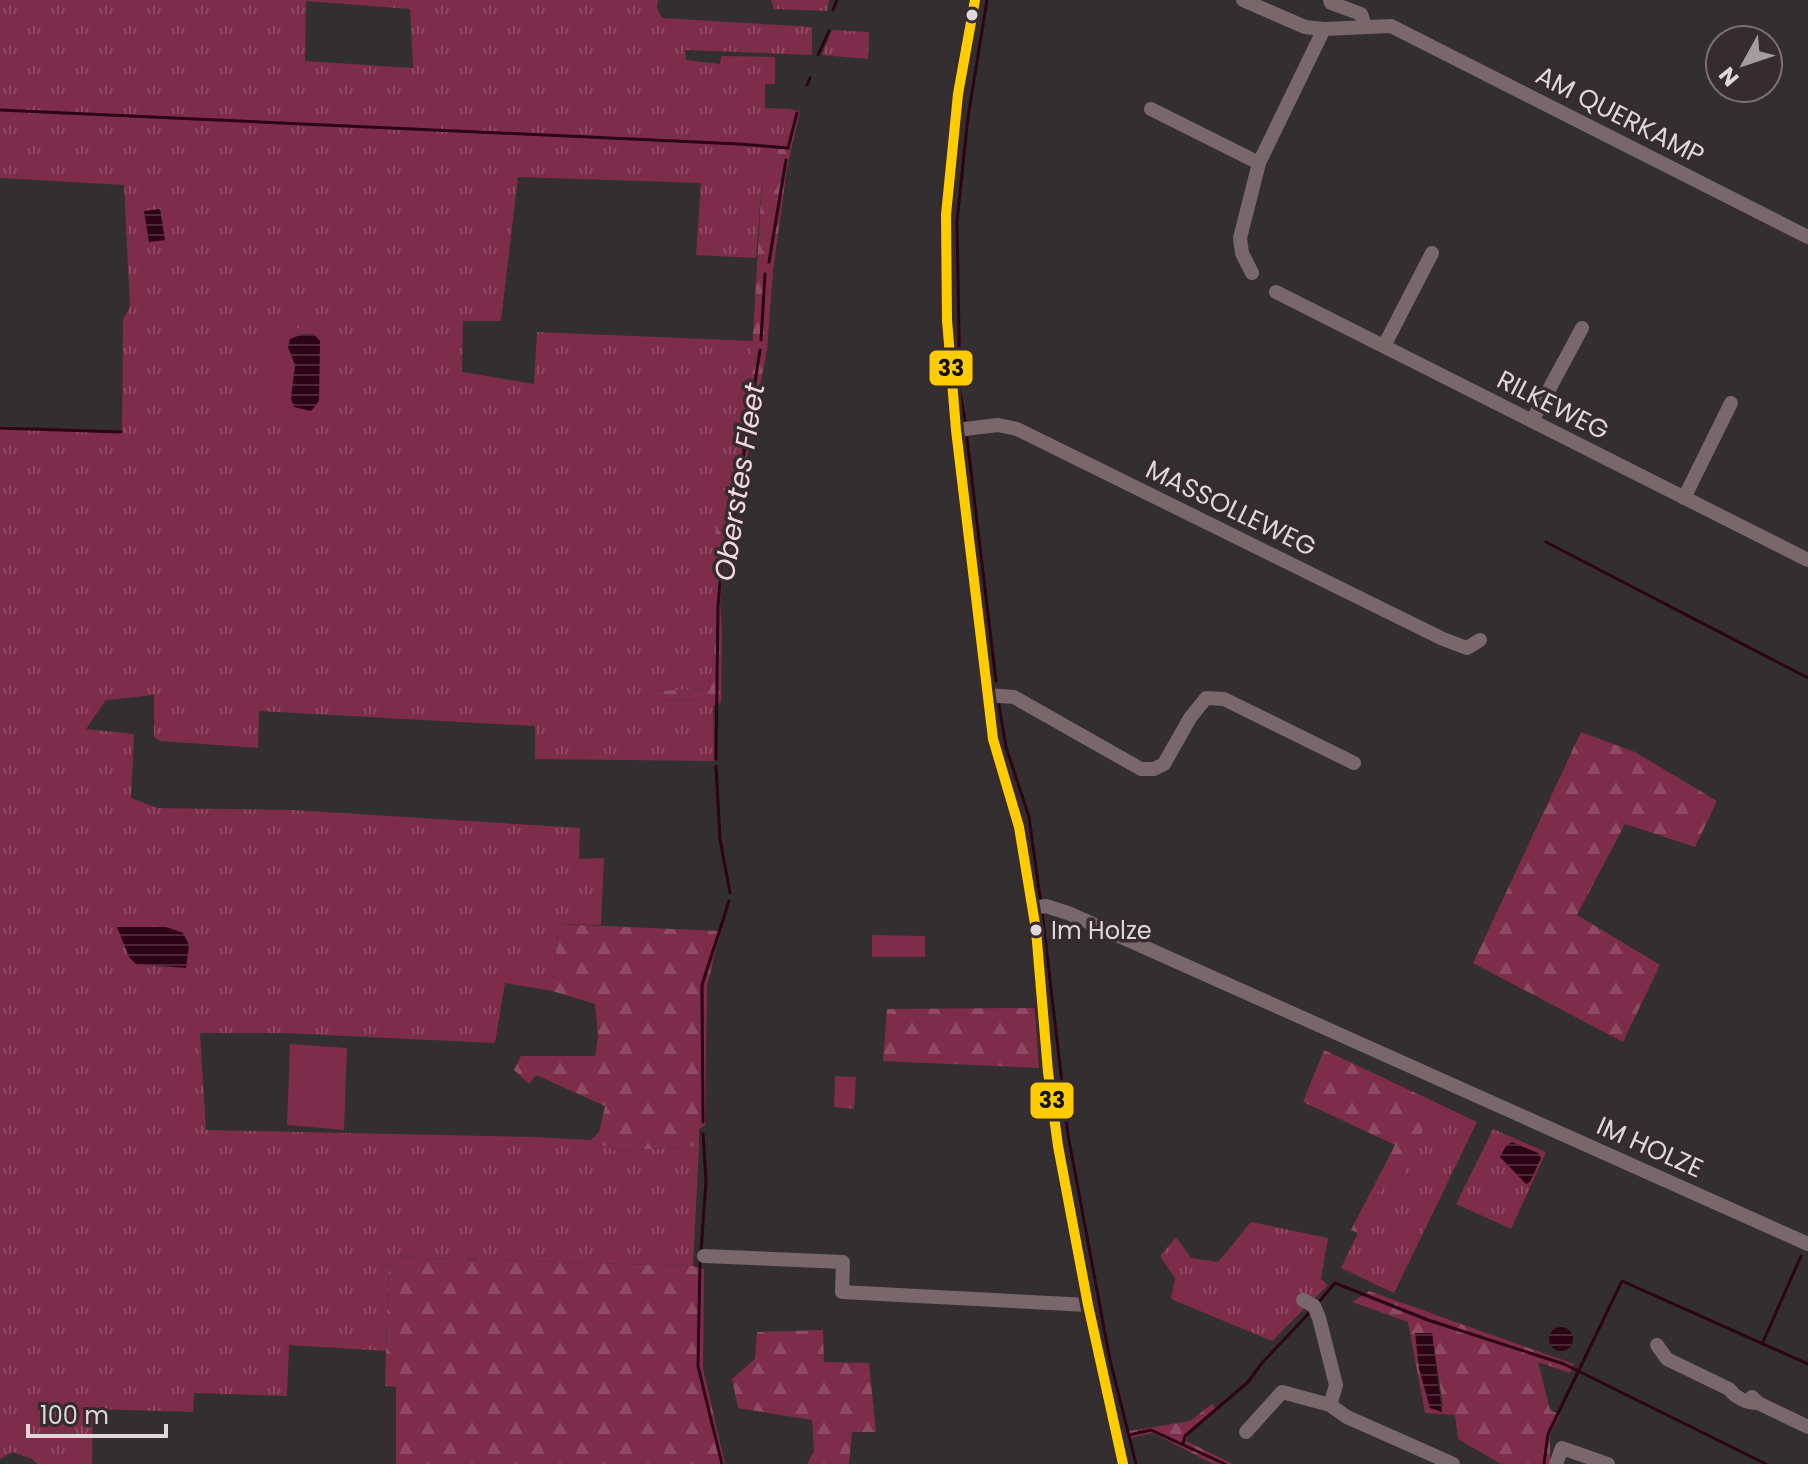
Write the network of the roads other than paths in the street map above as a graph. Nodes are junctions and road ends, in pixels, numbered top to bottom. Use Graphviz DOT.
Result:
graph roads {
  1 [pos="975,0"];
  2 [pos="1243,0"];
  3 [pos="1330,0"];
  4 [pos="1365,26"];
  5 [pos="1324,29"];
  6 [pos="1151,109"];
  7 [pos="1259,163"];
  8 [pos="1808,237"];
  9 [pos="1432,253"];
  10 [pos="1252,273"];
  11 [pos="1276,292"];
  12 [pos="1582,328"];
  13 [pos="1384,346"];
  14 [pos="1731,403"];
  15 [pos="1532,421"];
  16 [pos="956,430"];
  17 [pos="1684,498"];
  18 [pos="1808,560"];
  19 [pos="1480,640"];
  20 [pos="987,695"];
  21 [pos="1354,763"];
  22 [pos="1040,907"];
  23 [pos="1808,1244"];
  24 [pos="704,1256"];
  25 [pos="1303,1300"];
  26 [pos="1088,1305"];
  27 [pos="1657,1345"];
  28 [pos="1330,1405"];
  29 [pos="1808,1427"];
  30 [pos="1246,1432"];
  31 [pos="1123,1464"];
  32 [pos="1453,1464"];
  33 [pos="1556,1464"];
  34 [pos="1608,1464"];
  1 -- 16 [label="street"];
  2 -- 5 [label="street, AM QUERKAMP"];
  3 -- 4 [label="street, AM QUERKAMP"];
  4 -- 5 [label="street, AM QUERKAMP"];
  4 -- 8 [label="street, AM QUERKAMP"];
  5 -- 7 [label="street"];
  6 -- 7 [label="street"];
  7 -- 10 [label="street"];
  9 -- 13 [label="street"];
  11 -- 13 [label="street, RILKEWEG"];
  12 -- 15 [label="street"];
  13 -- 15 [label="street, RILKEWEG"];
  14 -- 17 [label="street"];
  15 -- 17 [label="street, RILKEWEG"];
  16 -- 19 [label="street, MASSOLLEWEG"];
  16 -- 20 [label="street"];
  17 -- 18 [label="street, RILKEWEG"];
  20 -- 21 [label="street"];
  20 -- 22 [label="street"];
  22 -- 23 [label="street, IM HOLZE"];
  22 -- 26 [label="street"];
  24 -- 26 [label="street"];
  25 -- 28 [label="street"];
  26 -- 31 [label="street"];
  27 -- 29 [label="street"];
  28 -- 30 [label="street"];
  28 -- 32 [label="street"];
  33 -- 34 [label="street"];
}
